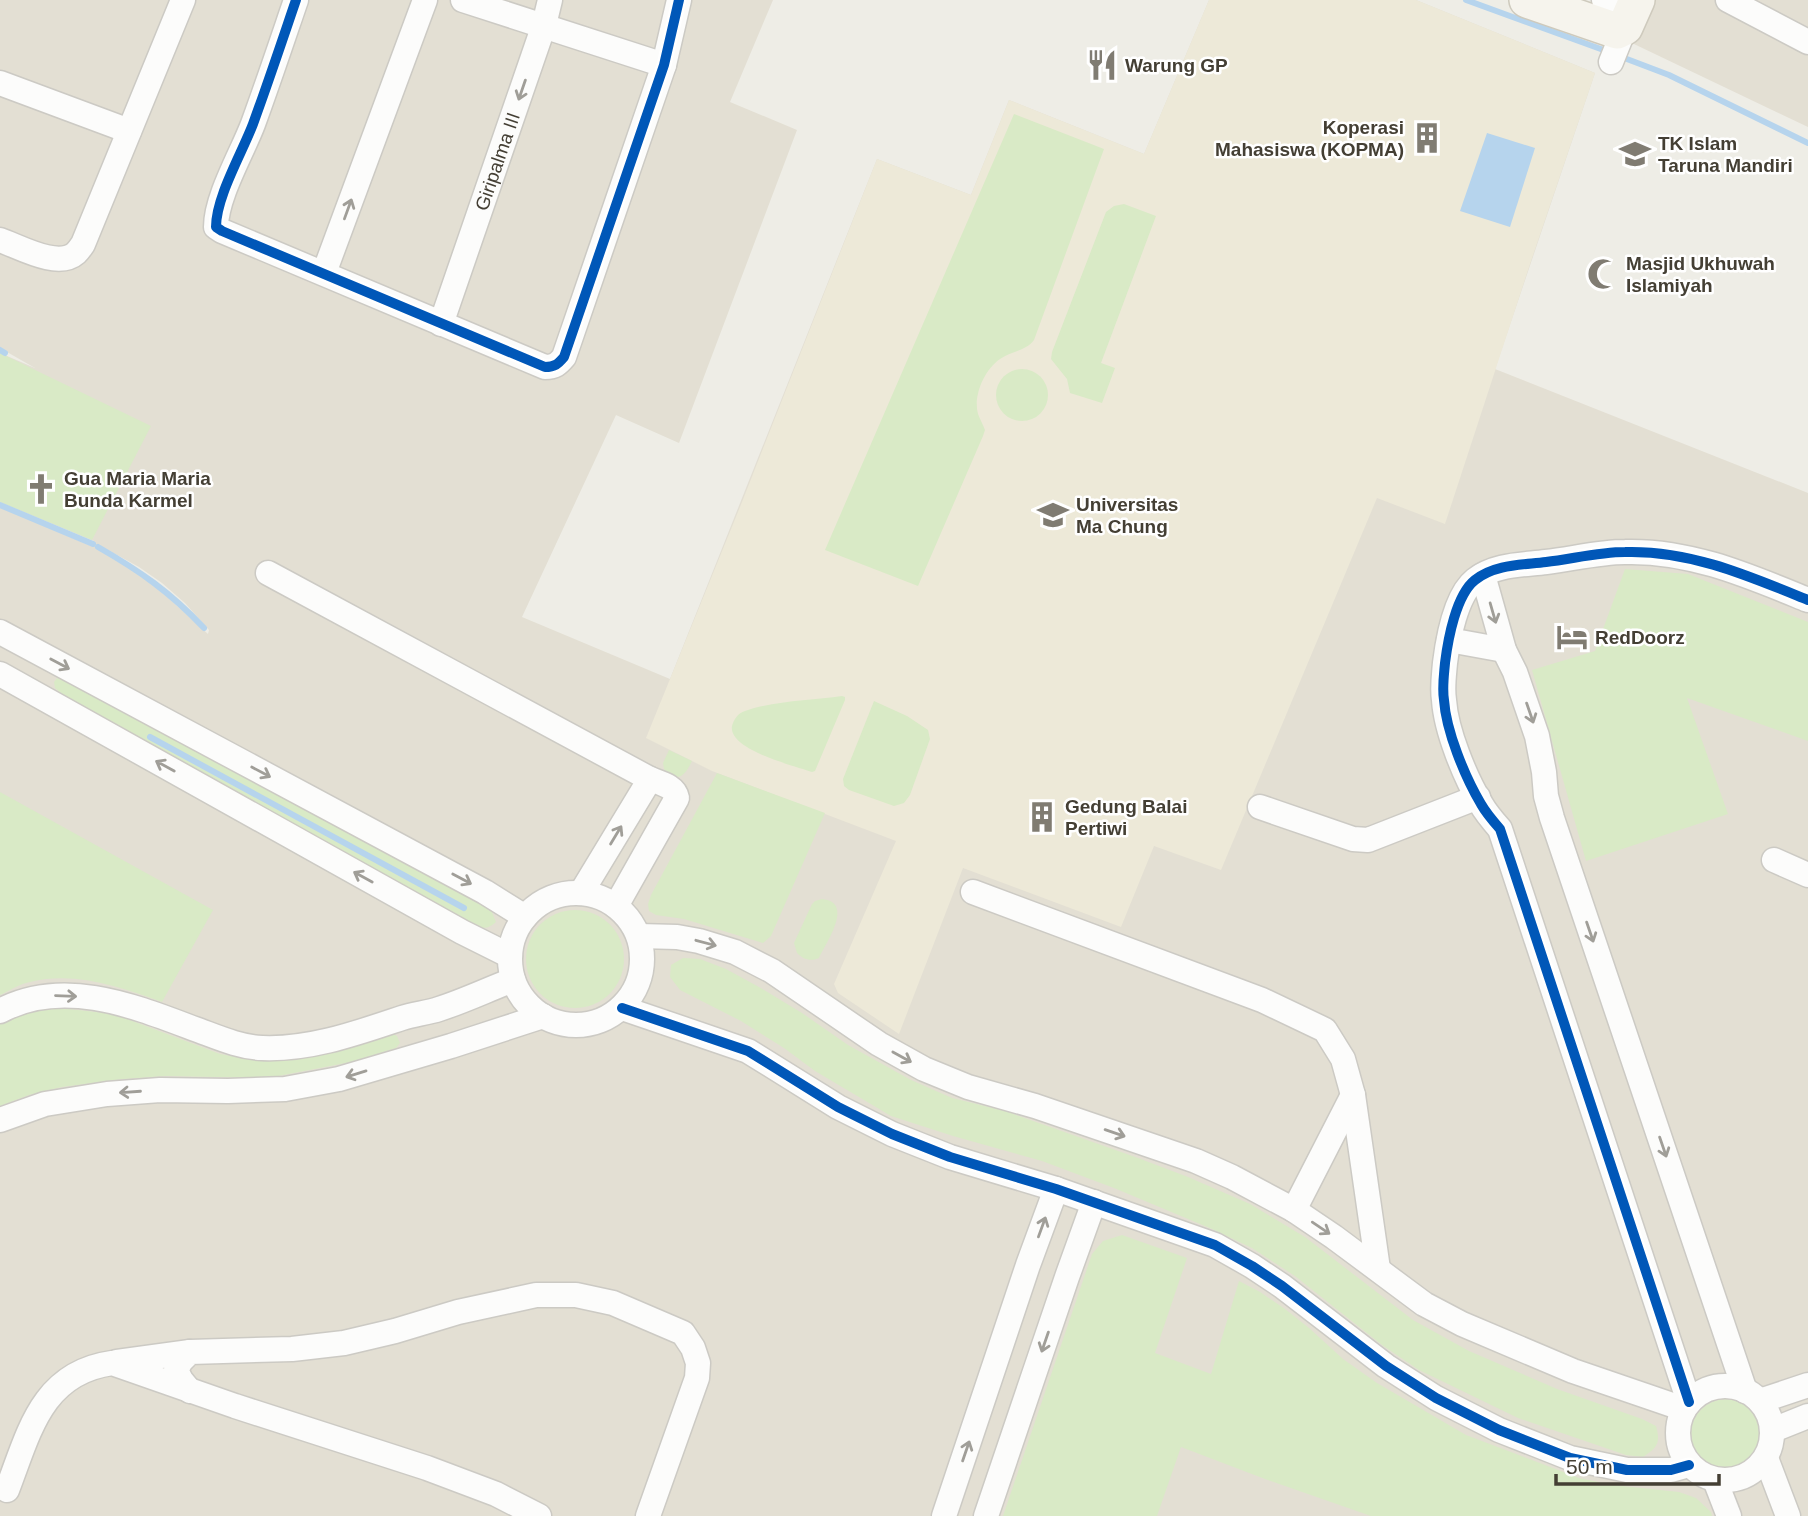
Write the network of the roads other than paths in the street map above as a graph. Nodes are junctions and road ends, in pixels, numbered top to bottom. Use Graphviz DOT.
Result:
graph roads {
  1 [pos="184,0"];
  2 [pos="296,0"];
  3 [pos="425,0"];
  4 [pos="463,0"];
  5 [pos="550,0"];
  6 [pos="679,0"];
  7 [pos="1527,0"];
  8 [pos="1728,0"];
  9 [pos="1618,18"];
  10 [pos="544,25"];
  11 [pos="1808,42"];
  12 [pos="664,65"];
  13 [pos="0,83"];
  14 [pos="129,131"];
  15 [pos="0,240"];
  16 [pos="324,273"];
  17 [pos="441,324"];
  18 [pos="268,573"];
  19 [pos="1483,575"];
  20 [pos="1808,600"];
  21 [pos="0,632"];
  22 [pos="1449,640"];
  23 [pos="26,646"];
  24 [pos="1504,650"];
  25 [pos="0,667"];
  26 [pos="0,674"];
  27 [pos="650,779"];
  28 [pos="1478,797"];
  29 [pos="1260,807"];
  30 [pos="1774,860"];
  31 [pos="1808,875"];
  32 [pos="974,892"];
  33 [pos="581,893"];
  34 [pos="616,906"];
  35 [pos="526,917"];
  36 [pos="639,936"];
  37 [pos="511,968"];
  38 [pos="622,1008"];
  39 [pos="0,1011"];
  40 [pos="543,1016"];
  41 [pos="407,1017"];
  42 [pos="421,1054"];
  43 [pos="1353,1095"];
  44 [pos="0,1120"];
  45 [pos="1056,1189"];
  46 [pos="1094,1202"];
  47 [pos="1294,1210"];
  48 [pos="1378,1269"];
  49 [pos="190,1352"];
  50 [pos="112,1363"];
  51 [pos="1808,1385"];
  52 [pos="190,1391"];
  53 [pos="1753,1396"];
  54 [pos="1686,1405"];
  55 [pos="1808,1416"];
  56 [pos="1773,1430"];
  57 [pos="1766,1458"];
  58 [pos="1689,1465"];
  59 [pos="1715,1480"];
  60 [pos="7,1490"];
  61 [pos="539,1516"];
  62 [pos="648,1516"];
  63 [pos="944,1516"];
  64 [pos="986,1516"];
  65 [pos="1729,1516"];
  66 [pos="1788,1516"];
  1 -- 14 [label="street"];
  2 -- 16 [label="street"];
  16 -- 3 [label="street, one-way"];
  4 -- 10 [label="street"];
  5 -- 10 [label="street, Giripalma III"];
  6 -- 12 [label="street"];
  7 -- 9 [label="street"];
  8 -- 11 [label="street"];
  10 -- 12 [label="street"];
  10 -- 17 [label="street, Giripalma III, one-way"];
  12 -- 17 [label="street"];
  13 -- 14 [label="street"];
  14 -- 15 [label="street"];
  16 -- 17 [label="street"];
  18 -- 27 [label="street"];
  19 -- 20 [label="street"];
  19 -- 22 [label="street"];
  19 -- 24 [label="street, one-way"];
  21 -- 23 [label="street"];
  22 -- 24 [label="street"];
  22 -- 28 [label="street"];
  23 -- 25 [label="street"];
  23 -- 35 [label="street, one-way"];
  24 -- 53 [label="street, one-way"];
  37 -- 26 [label="street, one-way"];
  33 -- 27 [label="street, one-way"];
  27 -- 34 [label="street"];
  28 -- 29 [label="street"];
  28 -- 54 [label="street"];
  30 -- 31 [label="street"];
  32 -- 43 [label="street"];
  33 -- 34 [label="street"];
  33 -- 35 [label="street"];
  34 -- 36 [label="street"];
  35 -- 37 [label="street"];
  36 -- 38 [label="street"];
  36 -- 47 [label="street, one-way"];
  37 -- 40 [label="street"];
  37 -- 41 [label="street"];
  38 -- 40 [label="street"];
  38 -- 45 [label="street"];
  39 -- 41 [label="street, one-way"];
  40 -- 42 [label="street"];
  41 -- 42 [label="street"];
  42 -- 44 [label="street, one-way"];
  43 -- 47 [label="street"];
  43 -- 48 [label="street"];
  45 -- 46 [label="street"];
  63 -- 45 [label="street, one-way"];
  46 -- 58 [label="street"];
  46 -- 64 [label="street, one-way"];
  47 -- 48 [label="street, one-way"];
  48 -- 54 [label="street"];
  49 -- 50 [label="street"];
  49 -- 52 [label="street"];
  49 -- 62 [label="street"];
  50 -- 52 [label="street"];
  50 -- 60 [label="street"];
  51 -- 53 [label="street"];
  52 -- 61 [label="street"];
  53 -- 54 [label="street"];
  53 -- 56 [label="street"];
  54 -- 58 [label="street"];
  55 -- 56 [label="street"];
  56 -- 57 [label="street"];
  57 -- 59 [label="street"];
  57 -- 66 [label="street"];
  58 -- 59 [label="street"];
  59 -- 65 [label="street"];
}
